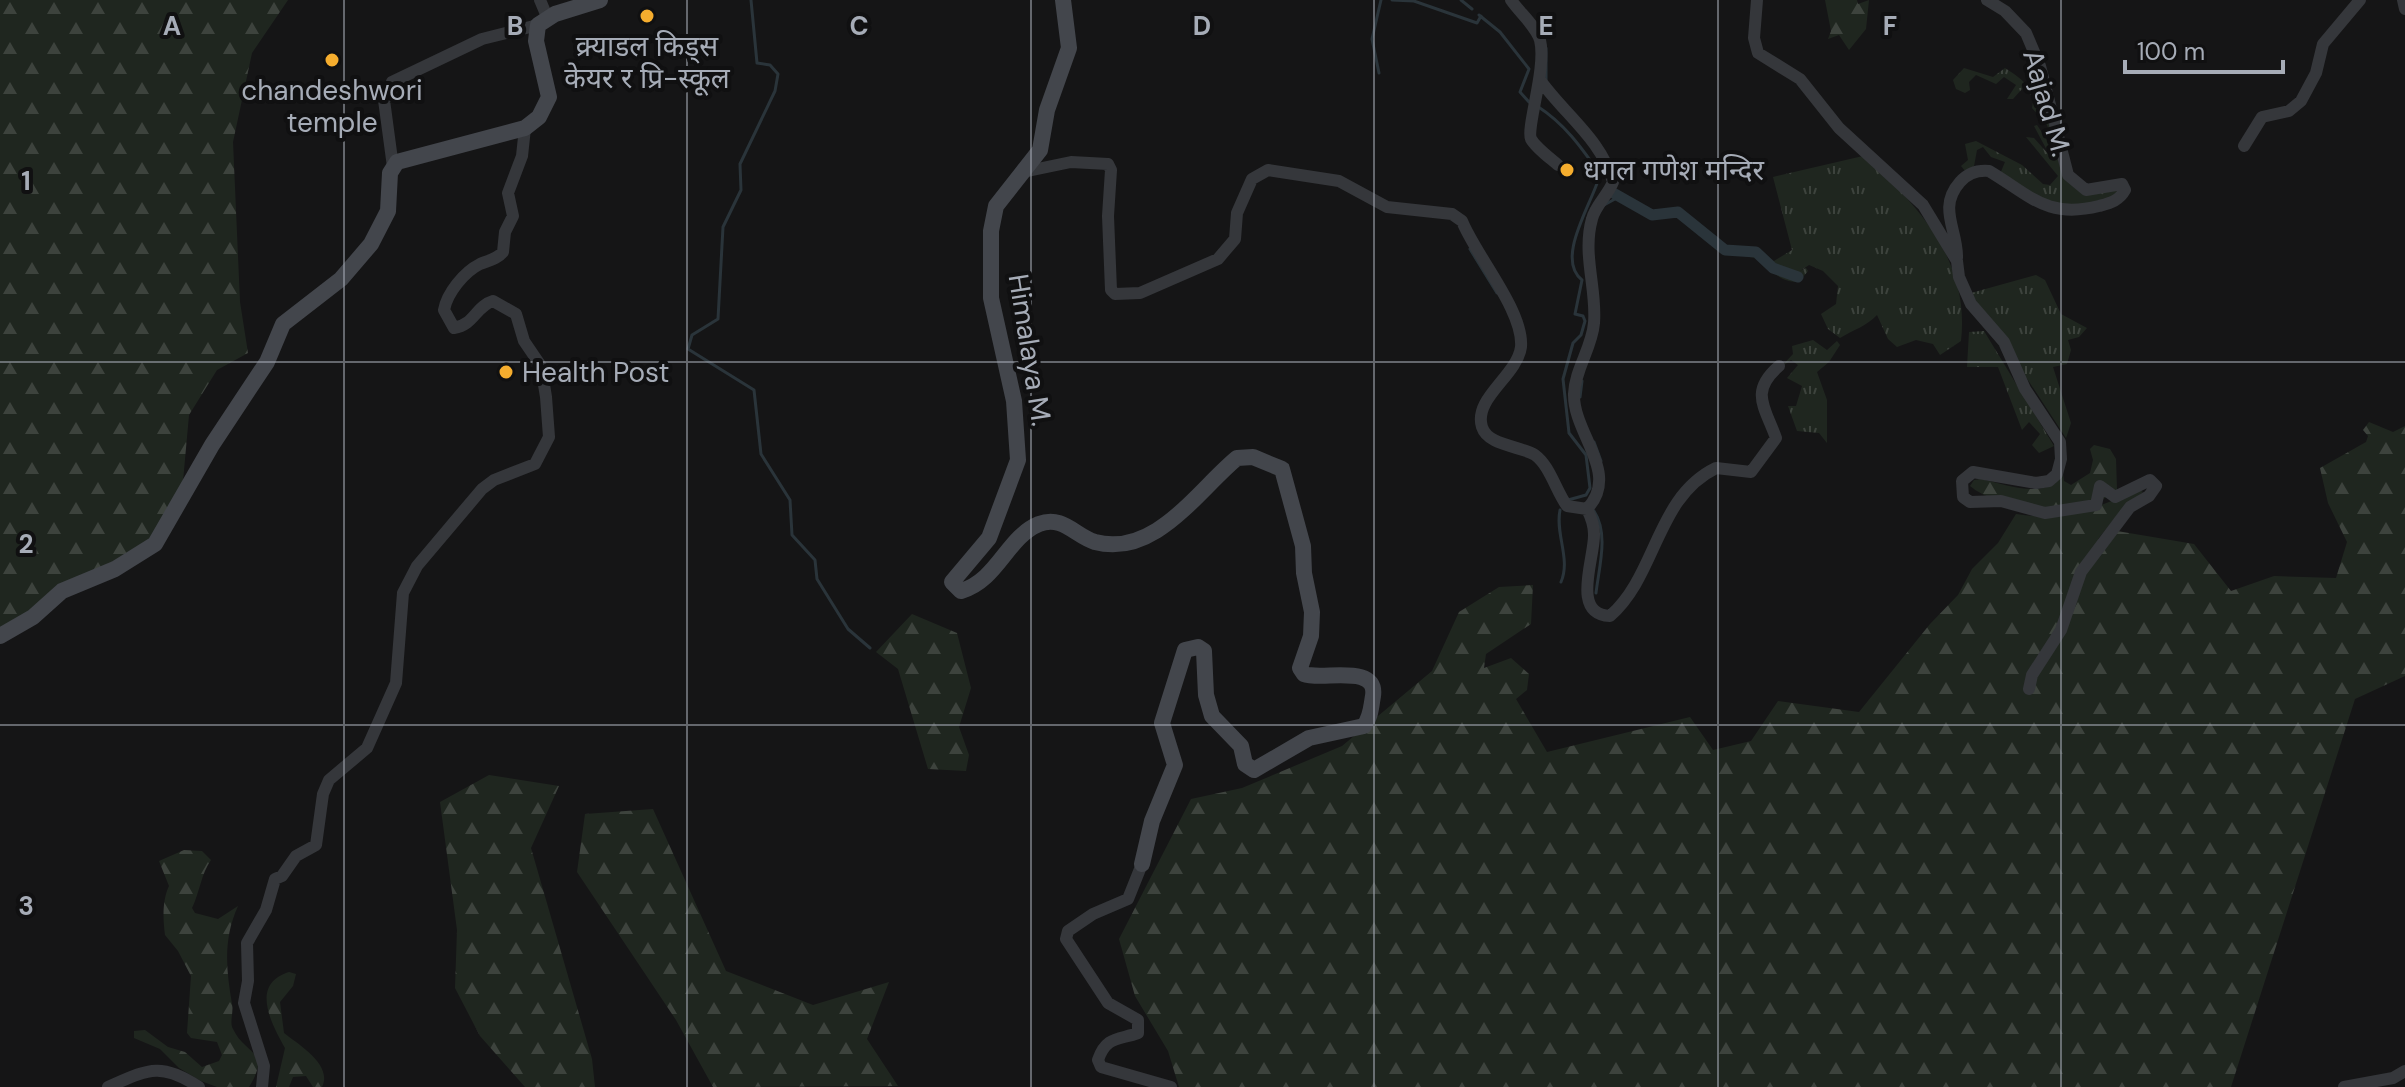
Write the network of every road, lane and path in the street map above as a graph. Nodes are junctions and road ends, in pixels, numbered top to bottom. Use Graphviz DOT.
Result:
graph roads {
  1 [pos="540,0"];
  2 [pos="600,0"];
  3 [pos="1063,0"];
  4 [pos="1511,0"];
  5 [pos="1757,0"];
  6 [pos="1987,0"];
  7 [pos="2403,0"];
  8 [pos="2359,1"];
  9 [pos="2405,9"];
  10 [pos="543,22"];
  11 [pos="1540,80"];
  12 [pos="525,128"];
  13 [pos="2244,146"];
  14 [pos="1558,165"];
  15 [pos="393,167"];
  16 [pos="1023,172"];
  17 [pos="1957,261"];
  18 [pos="1779,366"];
  19 [pos="1587,509"];
  20 [pos="0,636"];
  21 [pos="2029,689"];
  22 [pos="1142,864"];
  23 [pos="2405,1071"];
  24 [pos="108,1087"];
  25 [pos="199,1087"];
  26 [pos="262,1087"];
  27 [pos="1171,1087"];
  28 [pos="2344,1087"];
  1 -- 10 [label="street"];
  2 -- 10 [label="street"];
  3 -- 16 [label="street, Himalaya M."];
  4 -- 11 [label="street"];
  5 -- 17 [label="street"];
  6 -- 17 [label="street, Aajad M."];
  7 -- 9 [label="street"];
  8 -- 13 [label="street"];
  10 -- 12 [label="street"];
  10 -- 15 [label="street"];
  11 -- 14 [label="street"];
  11 -- 19 [label="street"];
  12 -- 15 [label="street"];
  12 -- 26 [label="street"];
  15 -- 20 [label="street"];
  16 -- 19 [label="street"];
  16 -- 22 [label="street, Himalaya M."];
  17 -- 21 [label="street"];
  18 -- 19 [label="street"];
  22 -- 27 [label="street"];
  23 -- 28 [label="street"];
  24 -- 25 [label="street"];
}
